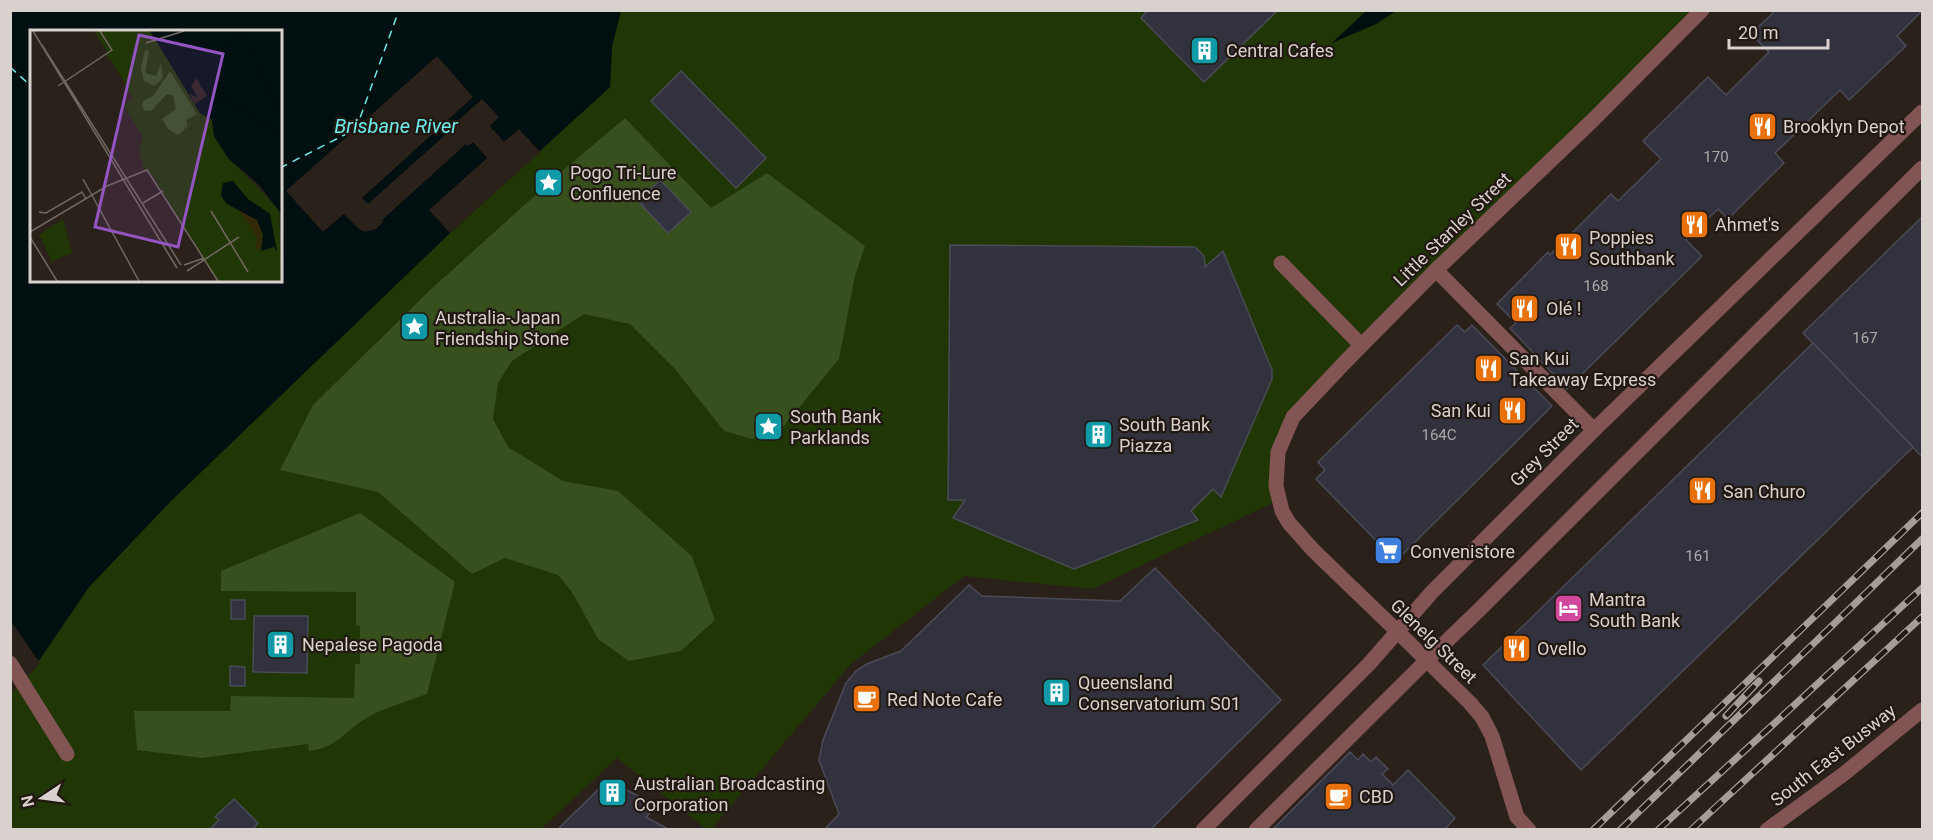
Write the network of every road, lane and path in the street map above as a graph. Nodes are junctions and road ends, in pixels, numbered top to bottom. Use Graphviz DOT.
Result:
graph roads {
  1 [pos="1702,10"];
  2 [pos="1923,112"];
  3 [pos="1923,168"];
  4 [pos="1281,263"];
  5 [pos="1436,270"];
  6 [pos="1361,345"];
  7 [pos="1594,430"];
  8 [pos="1279,500"];
  9 [pos="1397,631"];
  10 [pos="1427,660"];
  11 [pos="10,663"];
  12 [pos="1923,710"];
  13 [pos="67,754"];
  14 [pos="1203,830"];
  15 [pos="1256,830"];
  16 [pos="1528,830"];
  17 [pos="1767,830"];
  1 -- 5 [label="street, Little Stanley Street"];
  2 -- 7 [label="street, Grey Street"];
  3 -- 10 [label="street"];
  4 -- 6 [label="street"];
  5 -- 6 [label="street, Little Stanley Street"];
  5 -- 7 [label="street"];
  6 -- 8 [label="street, Little Stanley Street"];
  7 -- 9 [label="street, Grey Street"];
  8 -- 9 [label="street, Glenelg Street"];
  9 -- 10 [label="street, Glenelg Street"];
  9 -- 14 [label="street, Grey Street"];
  10 -- 15 [label="street"];
  10 -- 16 [label="street, Glenelg Street"];
  11 -- 13 [label="street"];
  12 -- 17 [label="street, South East Busway"];
}
